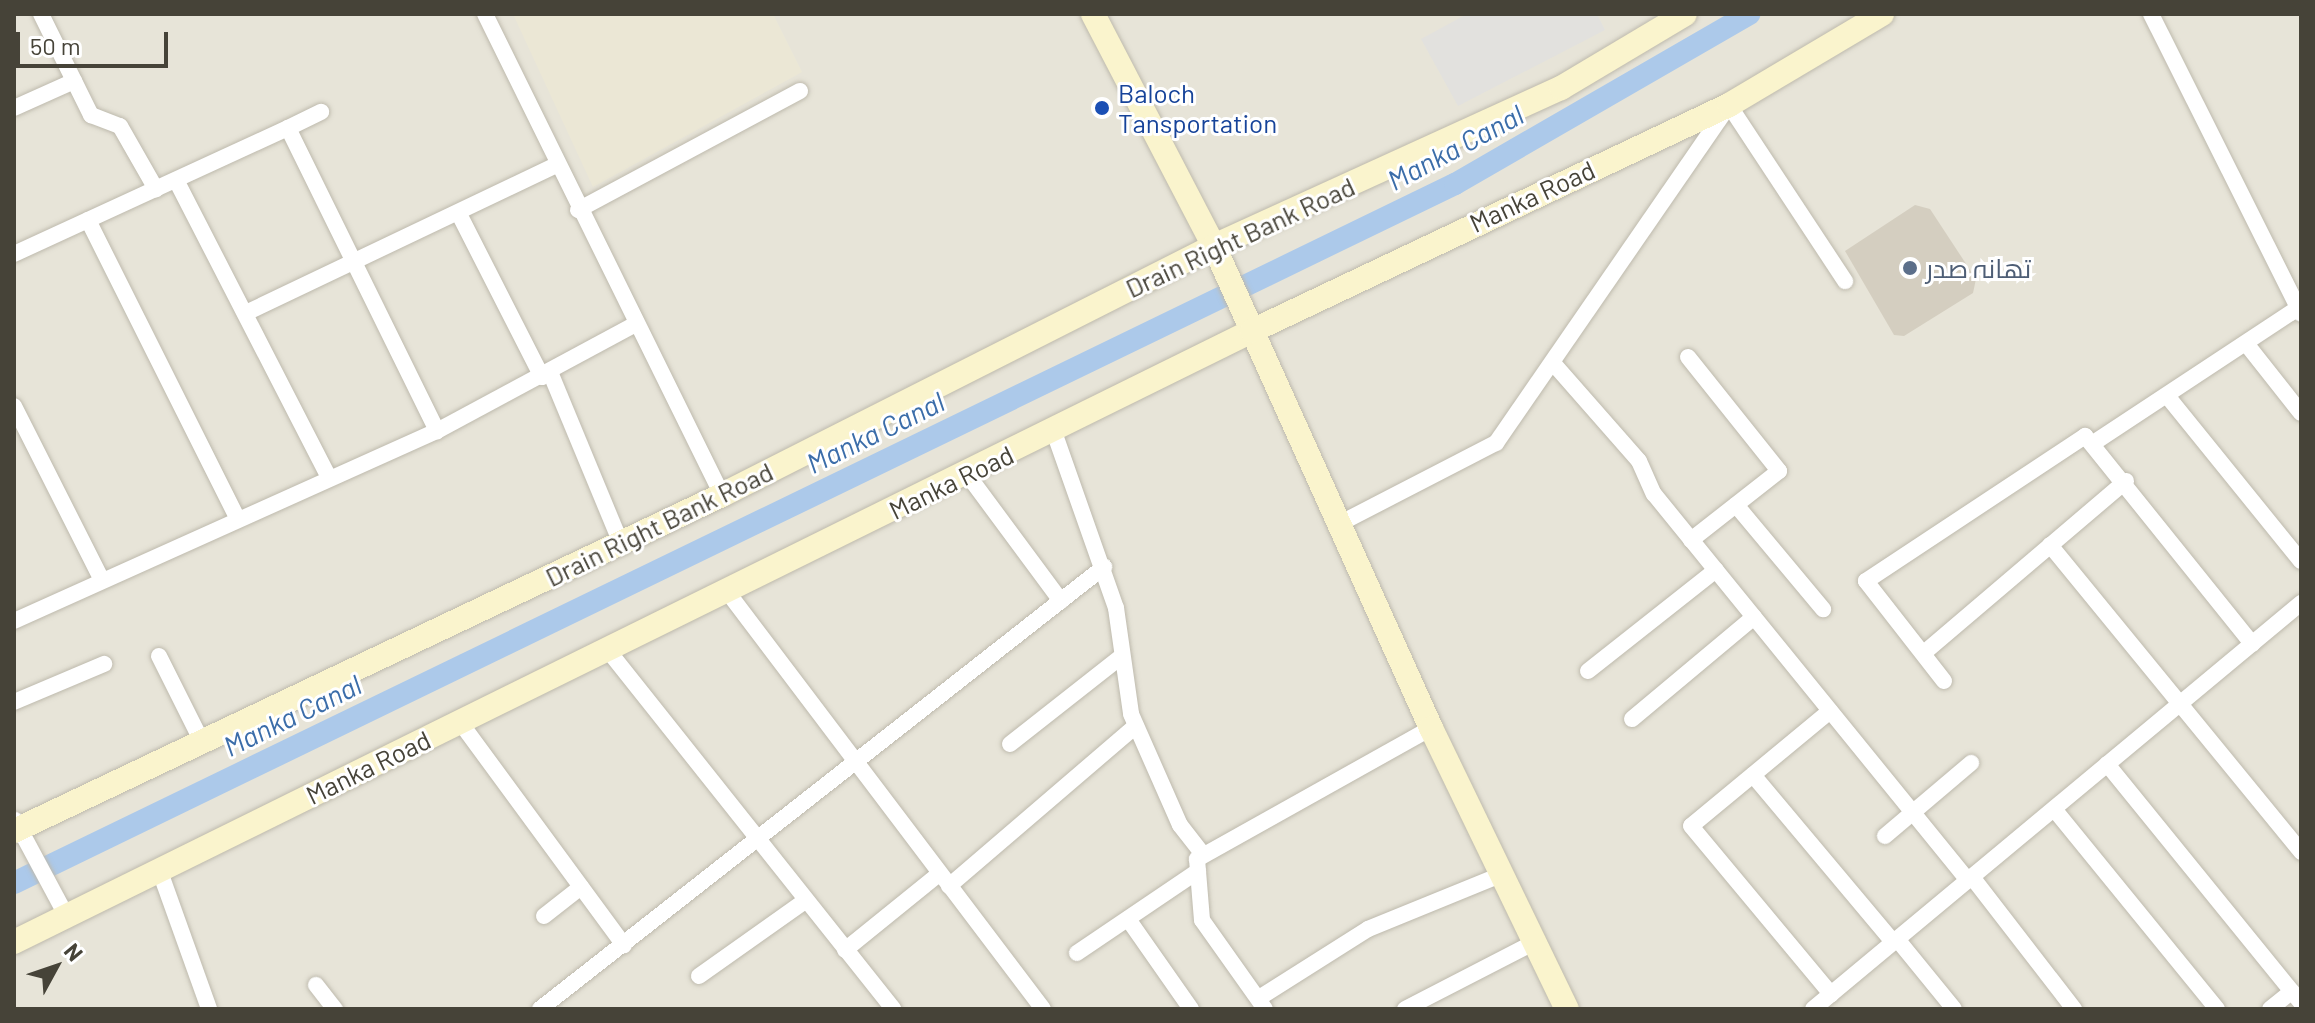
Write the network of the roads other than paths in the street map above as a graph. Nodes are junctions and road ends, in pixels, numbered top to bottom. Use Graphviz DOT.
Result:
graph roads {
  1 [pos="41,14"];
  2 [pos="485,14"];
  3 [pos="1093,14"];
  4 [pos="1685,14"];
  5 [pos="1882,14"];
  6 [pos="2151,14"];
  7 [pos="74,81"];
  8 [pos="800,91"];
  9 [pos="1729,105"];
  10 [pos="14,108"];
  11 [pos="321,112"];
  12 [pos="288,128"];
  13 [pos="556,165"];
  14 [pos="176,180"];
  15 [pos="156,189"];
  16 [pos="578,210"];
  17 [pos="459,214"];
  18 [pos="88,220"];
  19 [pos="1214,246"];
  20 [pos="14,254"];
  21 [pos="353,260"];
  22 [pos="1845,281"];
  23 [pos="2299,311"];
  24 [pos="248,312"];
  25 [pos="634,325"];
  26 [pos="1252,331"];
  27 [pos="2248,346"];
  28 [pos="1688,357"];
  29 [pos="1553,363"];
  30 [pos="546,374"];
  31 [pos="2168,397"];
  32 [pos="14,406"];
  33 [pos="2301,413"];
  34 [pos="437,431"];
  35 [pos="1054,432"];
  36 [pos="2095,442"];
  37 [pos="967,474"];
  38 [pos="329,478"];
  39 [pos="2126,481"];
  40 [pos="722,495"];
  41 [pos="1736,505"];
  42 [pos="238,519"];
  43 [pos="1337,525"];
  44 [pos="1691,540"];
  45 [pos="621,543"];
  46 [pos="2050,545"];
  47 [pos="2301,561"];
  48 [pos="1104,567"];
  49 [pos="1716,570"];
  50 [pos="102,580"];
  51 [pos="726,590"];
  52 [pos="1061,601"];
  53 [pos="2300,604"];
  54 [pos="1823,609"];
  55 [pos="1754,617"];
  56 [pos="14,621"];
  57 [pos="2252,644"];
  58 [pos="607,649"];
  59 [pos="1925,652"];
  60 [pos="159,656"];
  61 [pos="1122,656"];
  62 [pos="104,664"];
  63 [pos="1588,671"];
  64 [pos="1944,681"];
  65 [pos="14,702"];
  66 [pos="2181,703"];
  67 [pos="1830,711"];
  68 [pos="1632,719"];
  69 [pos="460,722"];
  70 [pos="1136,726"];
  71 [pos="1431,728"];
  72 [pos="202,742"];
  73 [pos="1010,744"];
  74 [pos="854,763"];
  75 [pos="1971,763"];
  76 [pos="2107,764"];
  77 [pos="1753,775"];
  78 [pos="2054,809"];
  79 [pos="1913,812"];
  80 [pos="15,826"];
  81 [pos="1885,836"];
  82 [pos="757,842"];
  83 [pos="2301,852"];
  84 [pos="1202,853"];
  85 [pos="159,869"];
  86 [pos="1198,871"];
  87 [pos="1503,874"];
  88 [pos="1970,878"];
  89 [pos="944,880"];
  90 [pos="581,887"];
  91 [pos="805,901"];
  92 [pos="66,915"];
  93 [pos="544,916"];
  94 [pos="1128,919"];
  95 [pos="1895,941"];
  96 [pos="14,942"];
  97 [pos="1535,942"];
  98 [pos="624,945"];
  99 [pos="845,950"];
  100 [pos="1077,953"];
  101 [pos="699,976"];
  102 [pos="316,985"];
  103 [pos="1831,994"];
  104 [pos="2296,997"];
  105 [pos="1262,1004"];
  106 [pos="883,1006"];
  107 [pos="2066,1006"];
  108 [pos="209,1009"];
  109 [pos="335,1009"];
  110 [pos="540,1009"];
  111 [pos="1043,1009"];
  112 [pos="1191,1009"];
  113 [pos="1405,1009"];
  114 [pos="1567,1009"];
  115 [pos="1813,1009"];
  116 [pos="1954,1009"];
  117 [pos="2217,1009"];
  118 [pos="2270,1009"];
  1 -- 7 [label="street"];
  2 -- 13 [label="street"];
  3 -- 19 [label="main road"];
  4 -- 19 [label="main road, Drain Right Bank Road"];
  5 -- 9 [label="main road, Manka Road"];
  6 -- 23 [label="street"];
  7 -- 10 [label="street"];
  7 -- 15 [label="street"];
  8 -- 16 [label="street"];
  9 -- 22 [label="street"];
  9 -- 26 [label="main road, Manka Road"];
  9 -- 29 [label="street"];
  11 -- 12 [label="street"];
  12 -- 14 [label="street"];
  12 -- 21 [label="street"];
  13 -- 16 [label="street"];
  13 -- 17 [label="street"];
  14 -- 15 [label="street"];
  14 -- 24 [label="street"];
  15 -- 18 [label="street"];
  16 -- 25 [label="street"];
  17 -- 21 [label="street"];
  17 -- 30 [label="street"];
  18 -- 20 [label="street"];
  18 -- 42 [label="street"];
  19 -- 26 [label="main road"];
  19 -- 40 [label="main road, Drain Right Bank Road"];
  21 -- 24 [label="street"];
  21 -- 34 [label="street"];
  23 -- 27 [label="street"];
  24 -- 38 [label="street"];
  25 -- 30 [label="street"];
  25 -- 40 [label="street"];
  26 -- 35 [label="main road, Manka Road"];
  26 -- 43 [label="main road"];
  27 -- 31 [label="street"];
  27 -- 33 [label="street"];
  28 -- 41 [label="street"];
  29 -- 43 [label="street"];
  29 -- 44 [label="street"];
  30 -- 34 [label="street"];
  30 -- 45 [label="street"];
  31 -- 36 [label="street"];
  31 -- 47 [label="street"];
  32 -- 50 [label="street"];
  34 -- 38 [label="street"];
  35 -- 37 [label="main road, Manka Road"];
  35 -- 48 [label="street"];
  36 -- 39 [label="street"];
  36 -- 59 [label="street"];
  37 -- 51 [label="main road, Manka Road"];
  37 -- 52 [label="street"];
  38 -- 42 [label="street"];
  39 -- 46 [label="street"];
  39 -- 57 [label="street"];
  40 -- 45 [label="main road, Drain Right Bank Road"];
  41 -- 44 [label="street"];
  41 -- 54 [label="street"];
  42 -- 50 [label="street"];
  43 -- 71 [label="main road"];
  44 -- 49 [label="street"];
  45 -- 72 [label="main road, Drain Right Bank Road"];
  46 -- 59 [label="street"];
  46 -- 66 [label="street"];
  48 -- 52 [label="street"];
  48 -- 61 [label="street"];
  49 -- 55 [label="street"];
  49 -- 63 [label="street"];
  50 -- 56 [label="street"];
  51 -- 58 [label="main road, Manka Road"];
  51 -- 74 [label="street"];
  52 -- 74 [label="street"];
  53 -- 57 [label="street"];
  55 -- 67 [label="street"];
  55 -- 68 [label="street"];
  57 -- 66 [label="street"];
  58 -- 69 [label="main road, Manka Road"];
  58 -- 82 [label="street"];
  59 -- 64 [label="street"];
  60 -- 72 [label="street"];
  61 -- 70 [label="street"];
  61 -- 73 [label="street"];
  62 -- 65 [label="street"];
  66 -- 76 [label="street"];
  66 -- 83 [label="street"];
  67 -- 77 [label="street"];
  67 -- 79 [label="street"];
  69 -- 85 [label="main road, Manka Road"];
  69 -- 90 [label="street"];
  70 -- 84 [label="street"];
  70 -- 89 [label="street"];
  71 -- 84 [label="street"];
  71 -- 87 [label="main road"];
  72 -- 80 [label="main road, Drain Right Bank Road"];
  74 -- 82 [label="street"];
  74 -- 89 [label="street"];
  75 -- 79 [label="street"];
  76 -- 78 [label="street"];
  76 -- 104 [label="street"];
  77 -- 95 [label="street"];
  77 -- 103 [label="street"];
  78 -- 88 [label="street"];
  78 -- 117 [label="street"];
  79 -- 81 [label="street"];
  79 -- 88 [label="street"];
  80 -- 92 [label="street"];
  82 -- 91 [label="street"];
  82 -- 98 [label="street"];
  84 -- 86 [label="street"];
  85 -- 92 [label="main road, Manka Road"];
  85 -- 108 [label="street"];
  86 -- 94 [label="street"];
  86 -- 105 [label="street"];
  87 -- 97 [label="main road"];
  87 -- 105 [label="street"];
  88 -- 95 [label="street"];
  88 -- 107 [label="street"];
  89 -- 99 [label="street"];
  89 -- 111 [label="street"];
  90 -- 93 [label="street"];
  90 -- 98 [label="street"];
  91 -- 99 [label="street"];
  91 -- 101 [label="street"];
  92 -- 96 [label="main road, Manka Road"];
  94 -- 100 [label="street"];
  94 -- 112 [label="street"];
  95 -- 103 [label="street"];
  95 -- 116 [label="street"];
  97 -- 113 [label="street"];
  97 -- 114 [label="main road"];
  98 -- 110 [label="street"];
  99 -- 106 [label="street"];
  102 -- 109 [label="street"];
  103 -- 115 [label="street"];
  104 -- 118 [label="street"];
}
